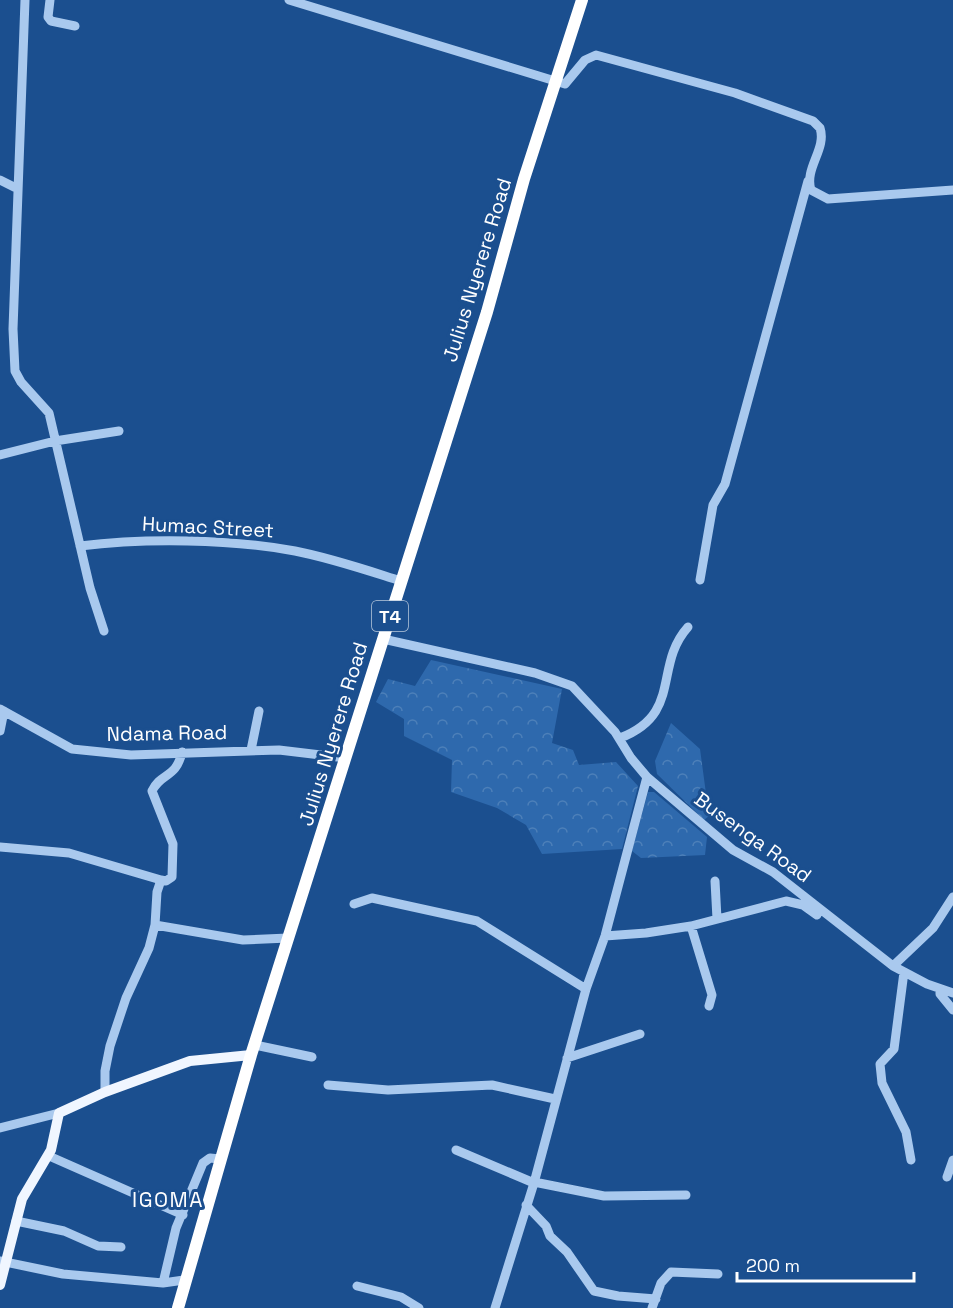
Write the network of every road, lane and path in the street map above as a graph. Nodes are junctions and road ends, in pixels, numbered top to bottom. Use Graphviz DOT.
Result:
graph roads {
  1 [pos="25,0"];
  2 [pos="50,0"];
  3 [pos="290,0"];
  4 [pos="582,0"];
  5 [pos="75,26"];
  6 [pos="556,82"];
  7 [pos="0,180"];
  8 [pos="808,181"];
  9 [pos="18,189"];
  10 [pos="953,190"];
  11 [pos="119,431"];
  12 [pos="55,441"];
  13 [pos="0,456"];
  14 [pos="80,546"];
  15 [pos="700,580"];
  16 [pos="401,581"];
  17 [pos="688,627"];
  18 [pos="104,631"];
  19 [pos="383,639"];
  20 [pos="2,710"];
  21 [pos="259,711"];
  22 [pos="0,731"];
  23 [pos="620,738"];
  24 [pos="251,750"];
  25 [pos="182,752"];
  26 [pos="346,758"];
  27 [pos="647,777"];
  28 [pos="0,847"];
  29 [pos="161,880"];
  30 [pos="715,881"];
  31 [pos="953,897"];
  32 [pos="354,904"];
  33 [pos="717,919"];
  34 [pos="155,925"];
  35 [pos="691,926"];
  36 [pos="842,927"];
  37 [pos="605,936"];
  38 [pos="288,938"];
  39 [pos="892,966"];
  40 [pos="904,972"];
  41 [pos="586,989"];
  42 [pos="940,989"];
  43 [pos="953,993"];
  44 [pos="709,1006"];
  45 [pos="953,1010"];
  46 [pos="640,1034"];
  47 [pos="253,1050"];
  48 [pos="312,1057"];
  49 [pos="567,1058"];
  50 [pos="328,1085"];
  51 [pos="105,1092"];
  52 [pos="555,1099"];
  53 [pos="59,1113"];
  54 [pos="0,1128"];
  55 [pos="456,1150"];
  56 [pos="48,1156"];
  57 [pos="220,1159"];
  58 [pos="911,1160"];
  59 [pos="953,1160"];
  60 [pos="946,1177"];
  61 [pos="534,1183"];
  62 [pos="686,1195"];
  63 [pos="526,1205"];
  64 [pos="183,1215"];
  65 [pos="16,1221"];
  66 [pos="122,1248"];
  67 [pos="2,1262"];
  68 [pos="718,1274"];
  69 [pos="184,1280"];
  70 [pos="163,1283"];
  71 [pos="0,1286"];
  72 [pos="357,1286"];
  73 [pos="654,1303"];
  74 [pos="178,1308"];
  75 [pos="419,1308"];
  76 [pos="495,1308"];
  1 -- 9 [label="street"];
  2 -- 5 [label="street"];
  3 -- 6 [label="street"];
  4 -- 6 [label="highway, Julius Nyerere Road / T4"];
  6 -- 8 [label="street"];
  6 -- 16 [label="highway, Julius Nyerere Road / T4"];
  7 -- 9 [label="street"];
  8 -- 10 [label="street"];
  8 -- 15 [label="street"];
  9 -- 12 [label="street"];
  11 -- 12 [label="street"];
  12 -- 13 [label="street"];
  12 -- 14 [label="street"];
  14 -- 16 [label="street, Humac Street"];
  14 -- 18 [label="street"];
  16 -- 19 [label="highway, Julius Nyerere Road / T4"];
  17 -- 23 [label="street"];
  19 -- 23 [label="street, Busenga Road"];
  19 -- 26 [label="highway, Julius Nyerere Road / T4"];
  20 -- 22 [label="street"];
  20 -- 25 [label="street, Ndama Road"];
  21 -- 24 [label="street"];
  23 -- 27 [label="street, Busenga Road"];
  24 -- 25 [label="street, Ndama Road"];
  24 -- 26 [label="street, Ndama Road"];
  25 -- 29 [label="street"];
  26 -- 38 [label="highway, Julius Nyerere Road / T4"];
  27 -- 36 [label="street, Busenga Road"];
  27 -- 37 [label="street"];
  28 -- 29 [label="street"];
  29 -- 34 [label="street"];
  30 -- 33 [label="street"];
  31 -- 39 [label="street"];
  32 -- 41 [label="street"];
  33 -- 35 [label="street"];
  33 -- 36 [label="street"];
  34 -- 38 [label="street"];
  34 -- 51 [label="street"];
  35 -- 37 [label="street"];
  35 -- 44 [label="street"];
  36 -- 39 [label="street, Busenga Road"];
  37 -- 41 [label="street"];
  38 -- 47 [label="highway, Julius Nyerere Road / T4"];
  39 -- 40 [label="street, Busenga Road"];
  40 -- 42 [label="street, Busenga Road"];
  40 -- 58 [label="street"];
  41 -- 49 [label="street"];
  42 -- 43 [label="street, Busenga Road"];
  42 -- 45 [label="street"];
  46 -- 49 [label="street"];
  47 -- 48 [label="street"];
  47 -- 51 [label="main road"];
  47 -- 57 [label="highway, Julius Nyerere Road / T4"];
  49 -- 52 [label="street"];
  50 -- 52 [label="street"];
  51 -- 53 [label="main road"];
  52 -- 61 [label="street"];
  53 -- 54 [label="street"];
  53 -- 56 [label="main road"];
  55 -- 61 [label="street"];
  56 -- 64 [label="street"];
  56 -- 65 [label="main road"];
  57 -- 64 [label="street"];
  57 -- 69 [label="highway, Julius Nyerere Road / T4"];
  59 -- 60 [label="street"];
  61 -- 62 [label="street"];
  61 -- 63 [label="street"];
  63 -- 73 [label="street"];
  63 -- 76 [label="street"];
  64 -- 70 [label="street"];
  65 -- 66 [label="street"];
  65 -- 67 [label="main road"];
  67 -- 70 [label="street"];
  67 -- 71 [label="main road"];
  68 -- 73 [label="street"];
  69 -- 70 [label="street"];
  69 -- 74 [label="highway, Julius Nyerere Road / T4"];
  72 -- 75 [label="street"];
}
